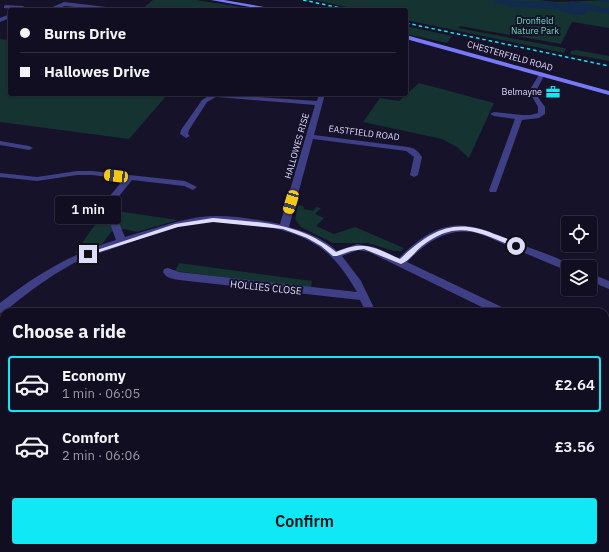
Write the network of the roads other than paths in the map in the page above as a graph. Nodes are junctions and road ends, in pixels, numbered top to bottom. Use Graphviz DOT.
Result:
graph roads {
  1 [pos="214,0"];
  2 [pos="230,1"];
  3 [pos="6,6"];
  4 [pos="23,7"];
  5 [pos="54,8"];
  6 [pos="98,8"];
  7 [pos="267,8"];
  8 [pos="408,38"];
  9 [pos="542,74"];
  10 [pos="609,93"];
  11 [pos="213,96"];
  12 [pos="228,96"];
  13 [pos="322,96"];
  14 [pos="320,103"];
  15 [pos="494,114"];
  16 [pos="519,117"];
  17 [pos="186,136"];
  18 [pos="311,137"];
  19 [pos="0,142"];
  20 [pos="29,148"];
  21 [pos="0,175"];
  22 [pos="414,175"];
  23 [pos="129,178"];
  24 [pos="193,187"];
  25 [pos="493,190"];
  26 [pos="284,227"];
  27 [pos="122,242"];
  28 [pos="335,255"];
  29 [pos="401,262"];
  30 [pos="561,265"];
  31 [pos="168,272"];
  32 [pos="597,280"];
  33 [pos="609,285"];
  34 [pos="364,296"];
  35 [pos="1,308"];
  36 [pos="369,308"];
  37 [pos="494,308"];
  1 -- 2 [label="main road"];
  2 -- 7 [label="main road"];
  3 -- 4 [label="street"];
  5 -- 6 [label="street"];
  8 -- 9 [label="main road, CHESTERFIELD ROAD"];
  9 -- 10 [label="main road, CHESTERFIELD ROAD"];
  9 -- 16 [label="street"];
  11 -- 17 [label="street"];
  12 -- 14 [label="street"];
  13 -- 14 [label="street, HALLOWES RISE"];
  14 -- 18 [label="street, HALLOWES RISE"];
  15 -- 16 [label="street"];
  16 -- 25 [label="street"];
  18 -- 22 [label="street, EASTFIELD ROAD"];
  18 -- 26 [label="street, HALLOWES RISE"];
  19 -- 20 [label="street"];
  21 -- 23 [label="street"];
  23 -- 24 [label="street"];
  23 -- 27 [label="street"];
  26 -- 27 [label="street"];
  26 -- 28 [label="street"];
  27 -- 35 [label="street"];
  28 -- 29 [label="street"];
  28 -- 34 [label="street"];
  29 -- 30 [label="street"];
  29 -- 37 [label="street"];
  31 -- 34 [label="street, HOLLIES CLOSE"];
  32 -- 33 [label="street"];
  34 -- 36 [label="street"];
}
